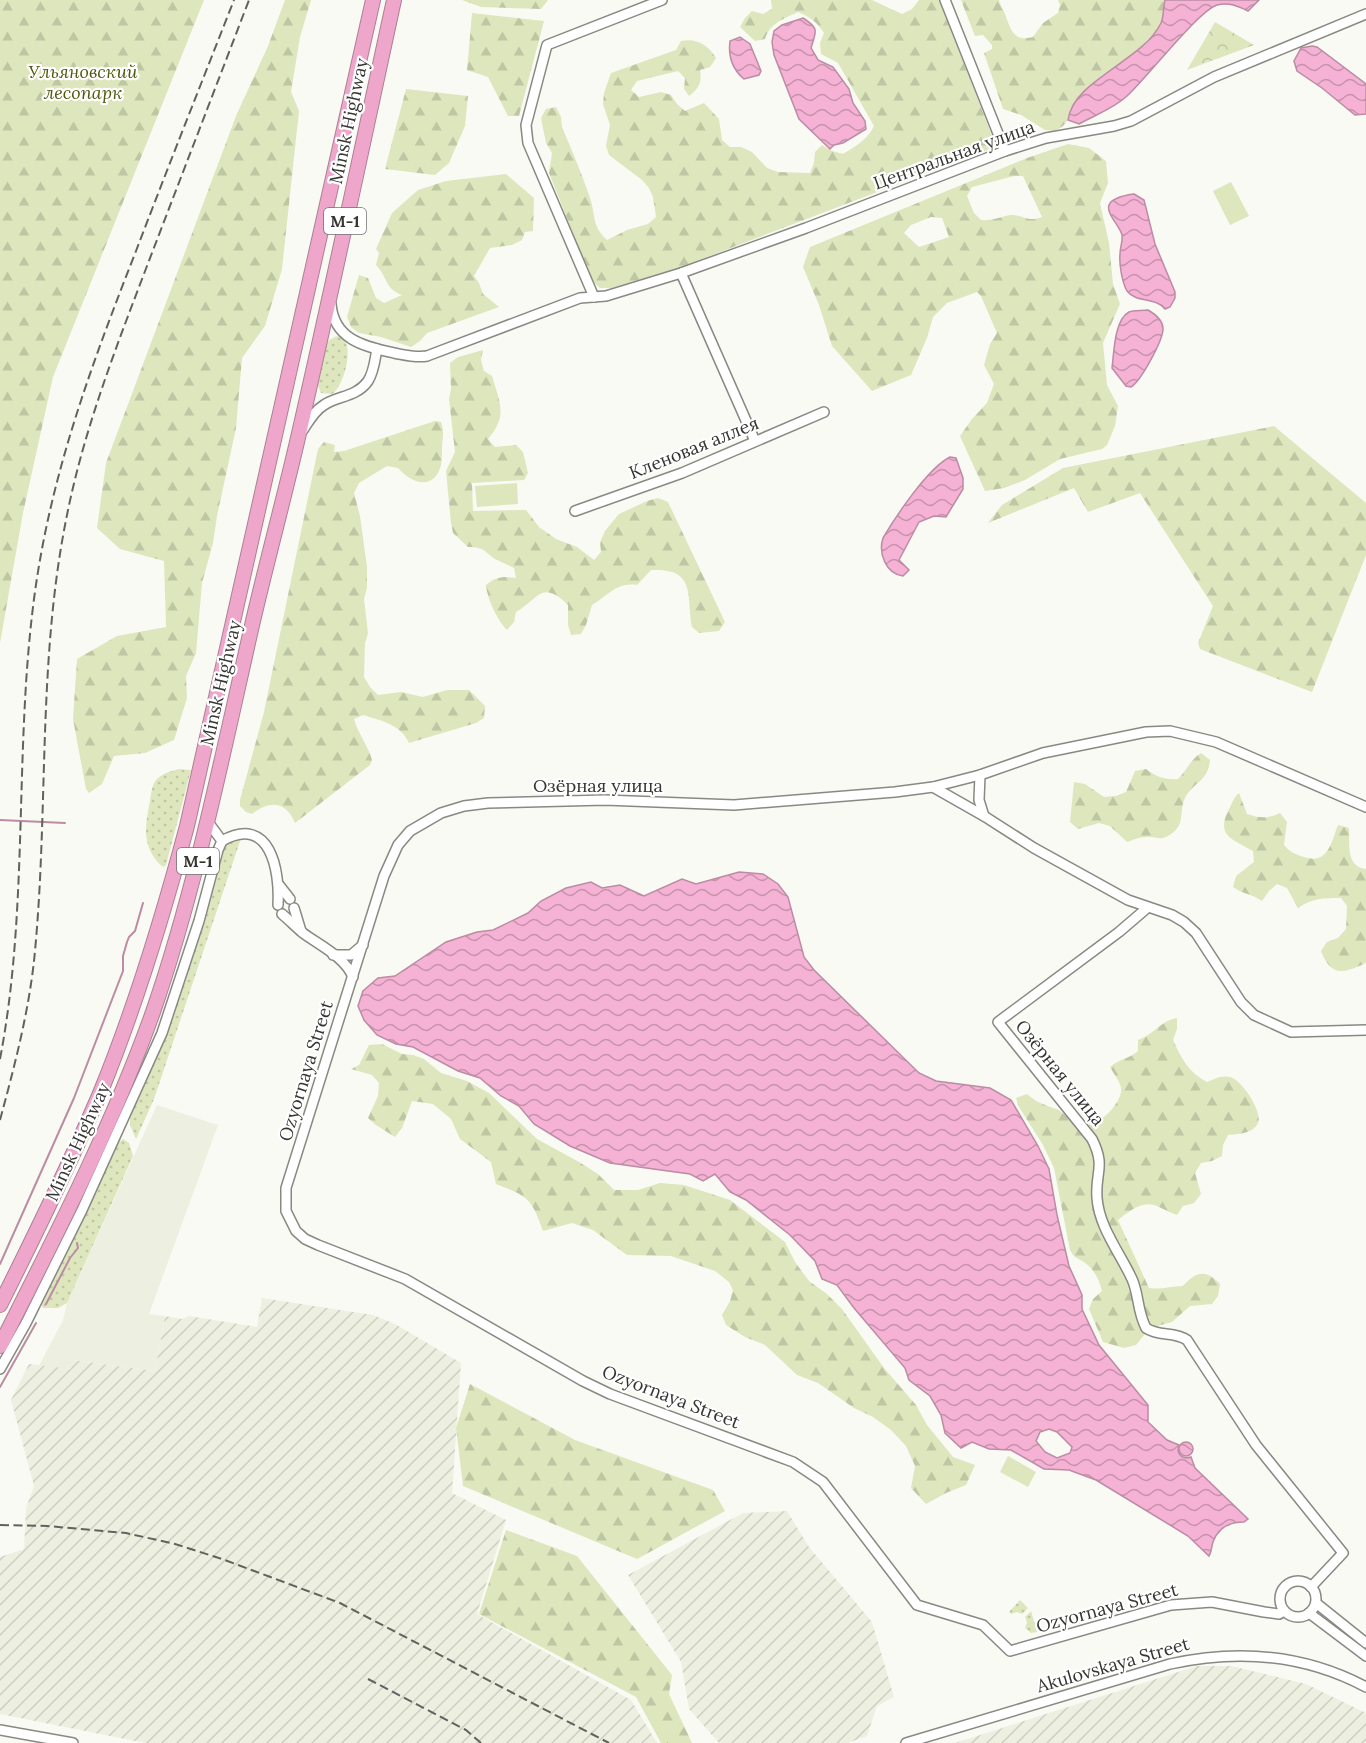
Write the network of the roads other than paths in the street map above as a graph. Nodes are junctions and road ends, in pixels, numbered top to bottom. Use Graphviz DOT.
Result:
graph roads {
  1 [pos="373,0"];
  2 [pos="394,0"];
  3 [pos="662,0"];
  4 [pos="945,0"];
  5 [pos="1366,14"];
  6 [pos="1005,151"];
  7 [pos="681,273"];
  8 [pos="330,289"];
  9 [pos="594,297"];
  10 [pos="377,349"];
  11 [pos="824,412"];
  12 [pos="755,441"];
  13 [pos="297,442"];
  14 [pos="575,511"];
  15 [pos="980,775"];
  16 [pos="933,787"];
  17 [pos="1366,807"];
  18 [pos="984,816"];
  19 [pos="208,822"];
  20 [pos="222,841"];
  21 [pos="279,885"];
  22 [pos="1147,908"];
  23 [pos="301,932"];
  24 [pos="363,945"];
  25 [pos="333,955"];
  26 [pos="353,977"];
  27 [pos="1366,1030"];
  28 [pos="0,1305"];
  29 [pos="0,1346"];
  30 [pos="0,1369"];
  31 [pos="1311,1587"];
  32 [pos="1280,1601"];
  33 [pos="1316,1603"];
  34 [pos="1284,1611"];
  35 [pos="1264,1612"];
  36 [pos="1309,1613"];
  37 [pos="1366,1643"];
  38 [pos="1366,1656"];
  39 [pos="1366,1687"];
  40 [pos="0,1730"];
  41 [pos="73,1743"];
  42 [pos="906,1743"];
  1 -- 28 [label="highway, Minsk Highway / М-1"];
  2 -- 8 [label="highway, Minsk Highway / М-1"];
  3 -- 9 [label="street"];
  4 -- 6 [label="street"];
  5 -- 6 [label="street, Центральная улица"];
  6 -- 7 [label="street, Центральная улица"];
  7 -- 9 [label="street, Центральная улица"];
  7 -- 12 [label="street"];
  8 -- 10 [label="street"];
  8 -- 13 [label="highway, Minsk Highway / М-1"];
  9 -- 10 [label="street, Центральная улица"];
  10 -- 13 [label="street"];
  11 -- 12 [label="street, Кленовая аллея"];
  12 -- 14 [label="street, Кленовая аллея"];
  13 -- 19 [label="highway, Minsk Highway / М-1"];
  15 -- 16 [label="street, Озёрная улица"];
  15 -- 17 [label="street, Озёрная улица"];
  15 -- 18 [label="street"];
  16 -- 18 [label="street"];
  16 -- 24 [label="street, Озёрная улица"];
  18 -- 22 [label="street"];
  19 -- 20 [label="street"];
  19 -- 29 [label="highway, Minsk Highway / М-1"];
  20 -- 21 [label="street"];
  20 -- 30 [label="street"];
  21 -- 23 [label="street"];
  21 -- 23 [label="street"];
  22 -- 27 [label="street"];
  22 -- 31 [label="street, Озёрная улица"];
  23 -- 25 [label="street"];
  24 -- 25 [label="street"];
  24 -- 26 [label="street, Ozyornaya Street"];
  25 -- 26 [label="street"];
  26 -- 35 [label="street, Ozyornaya Street"];
  31 -- 32 [label="street"];
  31 -- 33 [label="street"];
  32 -- 34 [label="street"];
  32 -- 35 [label="street"];
  33 -- 36 [label="street"];
  33 -- 37 [label="street"];
  34 -- 35 [label="street, Ozyornaya Street"];
  34 -- 36 [label="street, Ozyornaya Street"];
  36 -- 38 [label="street"];
  39 -- 42 [label="street, Akulovskaya Street"];
  40 -- 41 [label="street"];
}
